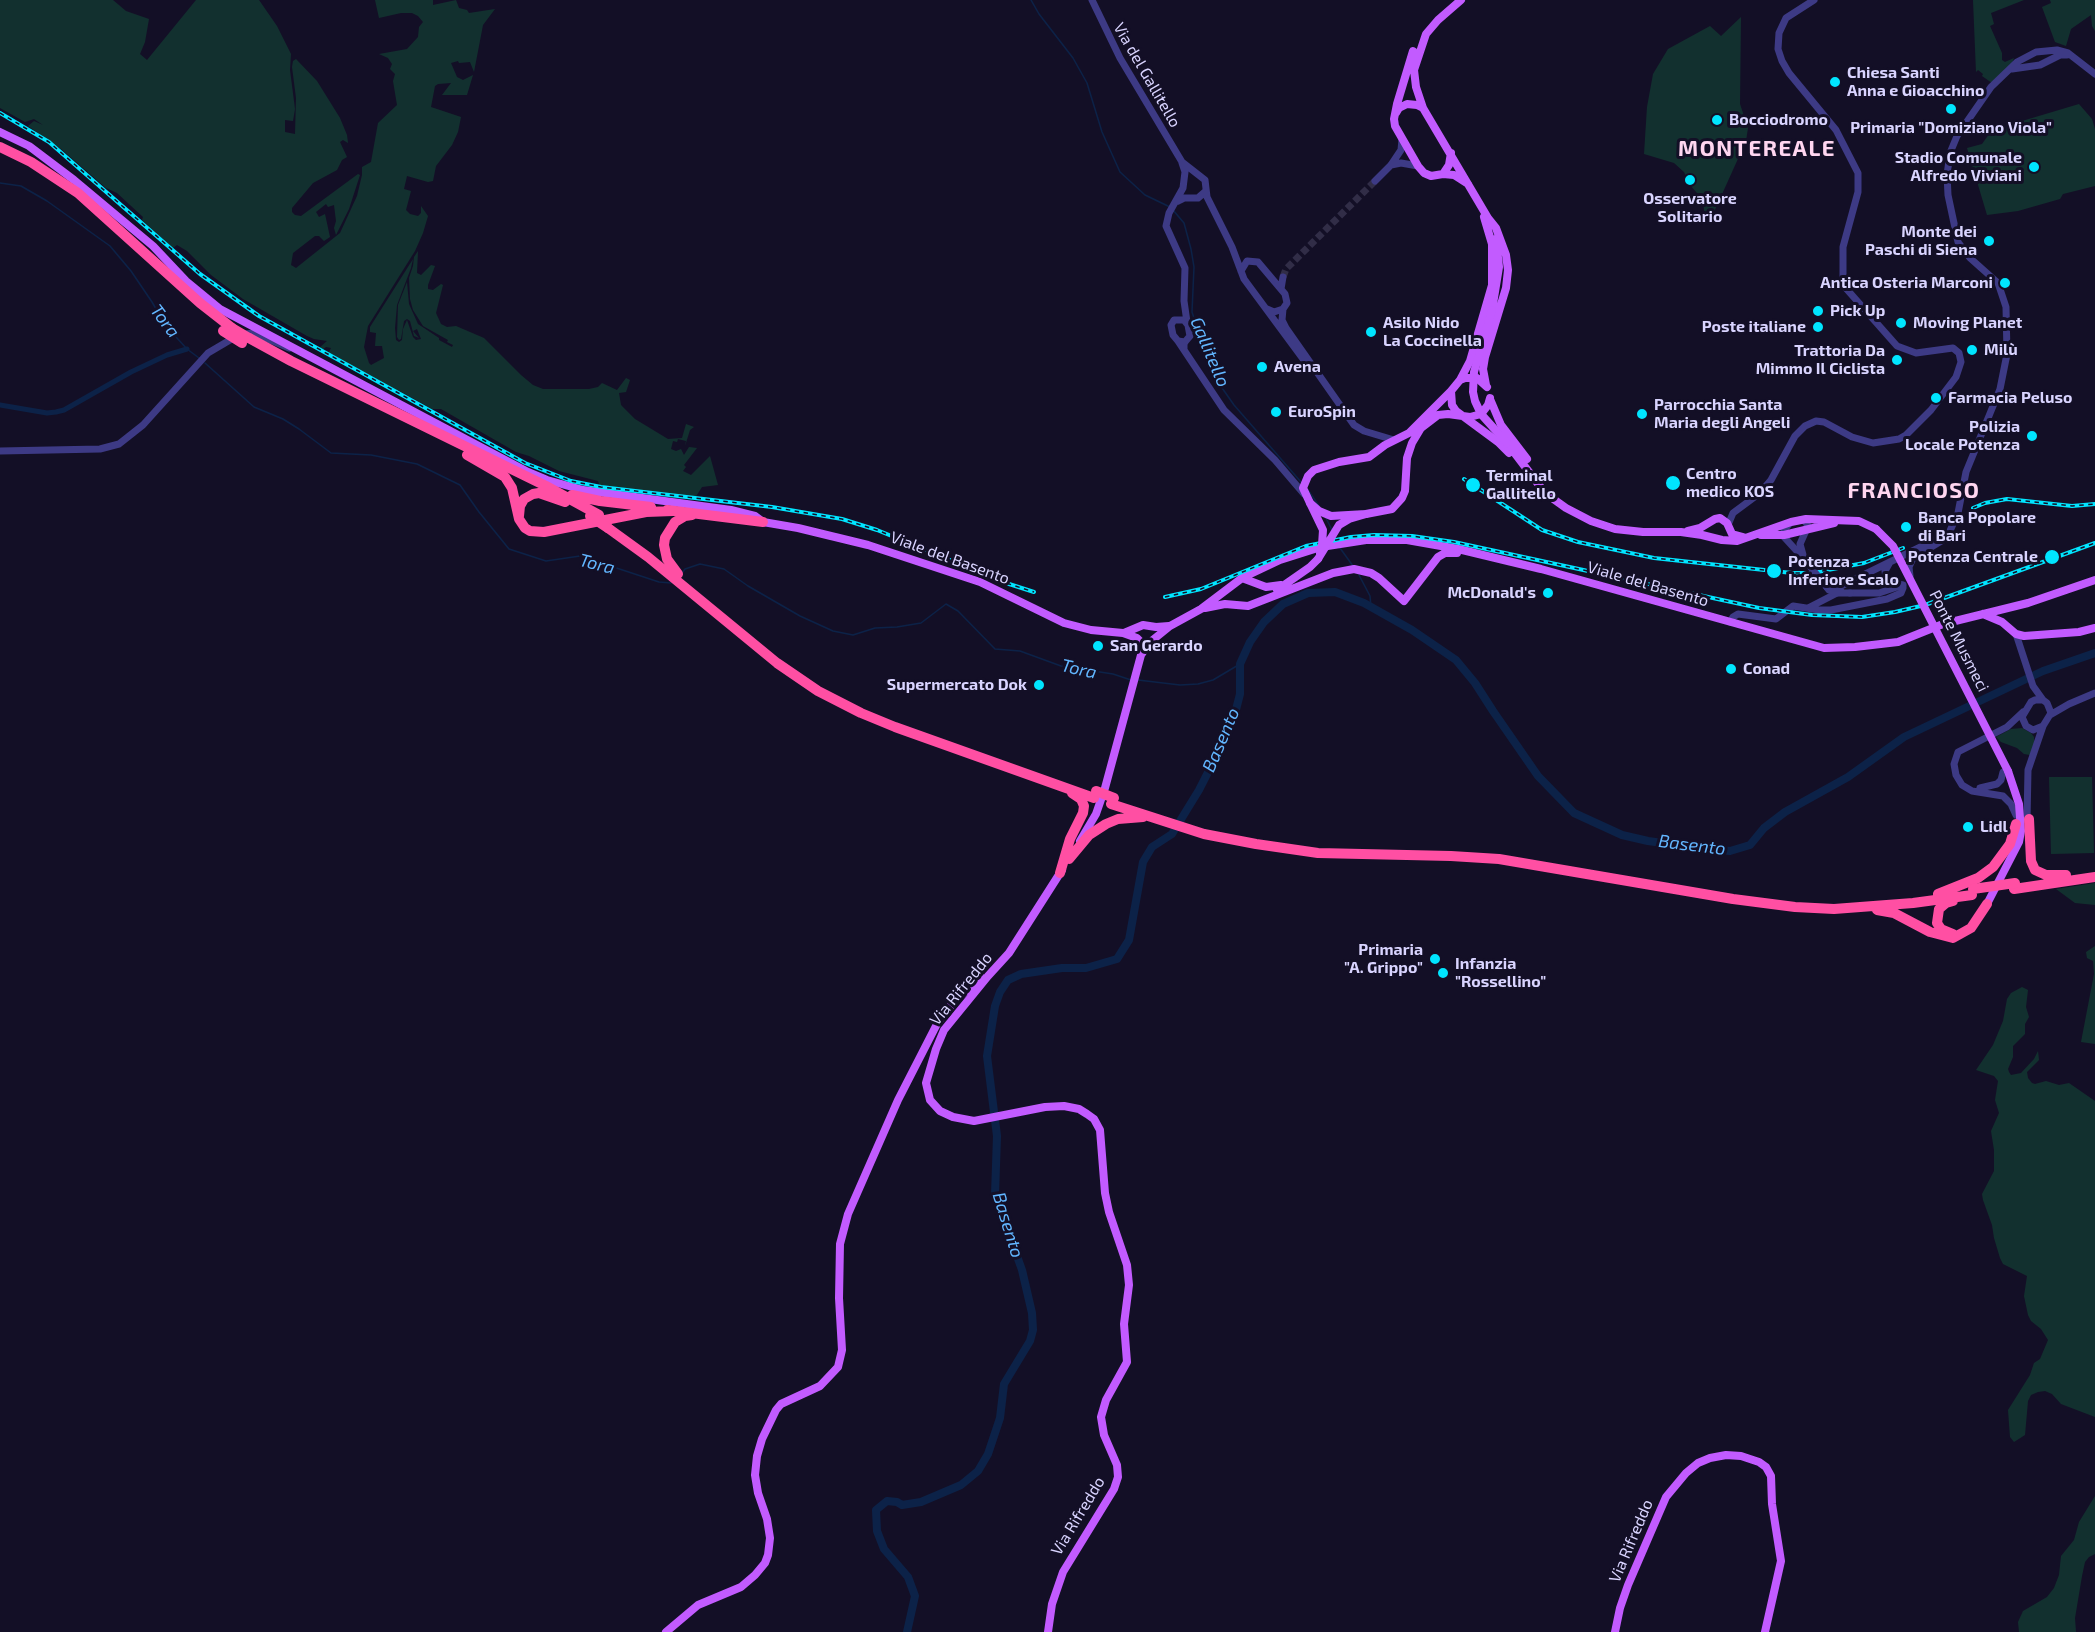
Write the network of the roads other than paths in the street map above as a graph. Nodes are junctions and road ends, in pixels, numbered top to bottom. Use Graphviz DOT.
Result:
graph roads {
  1 [pos="1092,0"];
  2 [pos="1452,0"];
  3 [pos="1461,0"];
  4 [pos="1815,0"];
  5 [pos="2072,55"];
  6 [pos="2010,69"];
  7 [pos="2095,74"];
  8 [pos="1423,108"];
  9 [pos="1396,113"];
  10 [pos="0,132"];
  11 [pos="1402,139"];
  12 [pos="0,147"];
  13 [pos="1450,152"];
  14 [pos="0,154"];
  15 [pos="1182,162"];
  16 [pos="1391,165"];
  17 [pos="1418,166"];
  18 [pos="1443,174"];
  19 [pos="1197,175"];
  20 [pos="1185,180"];
  21 [pos="1375,181"];
  22 [pos="1468,184"];
  23 [pos="1183,188"];
  24 [pos="1206,191"];
  25 [pos="1194,198"];
  26 [pos="1178,201"];
  27 [pos="1479,202"];
  28 [pos="1214,214"];
  29 [pos="1488,218"];
  30 [pos="1232,247"];
  31 [pos="1251,260"];
  32 [pos="1264,267"];
  33 [pos="1241,271"];
  34 [pos="1281,290"];
  35 [pos="1185,301"];
  36 [pos="1268,309"];
  37 [pos="1283,309"];
  38 [pos="1177,319"];
  39 [pos="1187,322"];
  40 [pos="228,329"];
  41 [pos="245,341"];
  42 [pos="1181,341"];
  43 [pos="295,348"];
  44 [pos="1310,364"];
  45 [pos="1460,380"];
  46 [pos="1486,385"];
  47 [pos="1451,391"];
  48 [pos="1490,398"];
  49 [pos="1460,415"];
  50 [pos="1394,440"];
  51 [pos="451,446"];
  52 [pos="0,451"];
  53 [pos="546,486"];
  54 [pos="1305,494"];
  55 [pos="567,503"];
  56 [pos="1310,503"];
  57 [pos="1562,506"];
  58 [pos="1738,510"];
  59 [pos="673,511"];
  60 [pos="697,514"];
  61 [pos="1366,514"];
  62 [pos="594,515"];
  63 [pos="519,519"];
  64 [pos="1714,519"];
  65 [pos="1796,521"];
  66 [pos="763,522"];
  67 [pos="1728,527"];
  68 [pos="1808,529"];
  69 [pos="1876,530"];
  70 [pos="1681,532"];
  71 [pos="1948,533"];
  72 [pos="1784,535"];
  73 [pos="1754,536"];
  74 [pos="1716,539"];
  75 [pos="1432,544"];
  76 [pos="1441,554"];
  77 [pos="1476,554"];
  78 [pos="1318,559"];
  79 [pos="1805,560"];
  80 [pos="1892,560"];
  81 [pos="1883,565"];
  82 [pos="666,568"];
  83 [pos="678,574"];
  84 [pos="1910,578"];
  85 [pos="1862,579"];
  86 [pos="1886,580"];
  87 [pos="2095,580"];
  88 [pos="1238,581"];
  89 [pos="1822,583"];
  90 [pos="1286,584"];
  91 [pos="1903,585"];
  92 [pos="1883,592"];
  93 [pos="1831,596"];
  94 [pos="1267,598"];
  95 [pos="1238,605"];
  96 [pos="2016,606"];
  97 [pos="1807,608"];
  98 [pos="1840,608"];
  99 [pos="1201,609"];
  100 [pos="1983,614"];
  101 [pos="1730,622"];
  102 [pos="1170,626"];
  103 [pos="1151,627"];
  104 [pos="1138,628"];
  105 [pos="2095,628"];
  106 [pos="2014,632"];
  107 [pos="1123,633"];
  108 [pos="2033,636"];
  109 [pos="1138,640"];
  110 [pos="1151,640"];
  111 [pos="2022,653"];
  112 [pos="1141,656"];
  113 [pos="2033,686"];
  114 [pos="2095,693"];
  115 [pos="2045,701"];
  116 [pos="2031,702"];
  117 [pos="2068,704"];
  118 [pos="2023,712"];
  119 [pos="2050,715"];
  120 [pos="2043,726"];
  121 [pos="2007,728"];
  122 [pos="2028,728"];
  123 [pos="2037,746"];
  124 [pos="1969,747"];
  125 [pos="1000,764"];
  126 [pos="2006,772"];
  127 [pos="1113,801"];
  128 [pos="1157,816"];
  129 [pos="2021,820"];
  130 [pos="1378,851"];
  131 [pos="1069,859"];
  132 [pos="2095,871"];
  133 [pos="1060,873"];
  134 [pos="2066,875"];
  135 [pos="2095,877"];
  136 [pos="2015,886"];
  137 [pos="1973,892"];
  138 [pos="1938,894"];
  139 [pos="1961,897"];
  140 [pos="1987,904"];
  141 [pos="1847,908"];
  142 [pos="1962,934"];
  143 [pos="988,976"];
  144 [pos="666,1632"];
  145 [pos="1048,1632"];
  146 [pos="1615,1632"];
  147 [pos="1765,1632"];
  1 -- 15 [label="street, Via del Gallitello"];
  2 -- 9 [label="main road"];
  3 -- 8 [label="main road"];
  4 -- 58 [label="street"];
  5 -- 6 [label="street"];
  5 -- 6 [label="street"];
  5 -- 7 [label="street"];
  6 -- 71 [label="street"];
  8 -- 9 [label="main road"];
  8 -- 13 [label="main road"];
  9 -- 11 [label="main road"];
  10 -- 43 [label="main road, Viale del Basento"];
  11 -- 16 [label="street"];
  11 -- 17 [label="main road"];
  12 -- 40 [label="highway"];
  13 -- 18 [label="main road"];
  13 -- 22 [label="main road"];
  14 -- 40 [label="highway"];
  15 -- 19 [label="street, Via del Gallitello"];
  15 -- 20 [label="street, Via del Gallitello"];
  16 -- 17 [label="street"];
  16 -- 21 [label="street"];
  17 -- 18 [label="main road"];
  18 -- 22 [label="main road"];
  19 -- 20 [label="street"];
  19 -- 24 [label="street"];
  20 -- 23 [label="street"];
  22 -- 27 [label="main road"];
  23 -- 25 [label="street"];
  23 -- 26 [label="street"];
  24 -- 25 [label="street"];
  24 -- 28 [label="street"];
  25 -- 26 [label="street"];
  25 -- 28 [label="street"];
  26 -- 35 [label="street"];
  27 -- 29 [label="main road"];
  27 -- 45 [label="main road"];
  28 -- 30 [label="street"];
  29 -- 46 [label="main road"];
  29 -- 57 [label="main road, bridge"];
  30 -- 31 [label="street"];
  30 -- 33 [label="street"];
  31 -- 32 [label="street"];
  31 -- 33 [label="street"];
  32 -- 34 [label="street"];
  32 -- 34 [label="street"];
  33 -- 36 [label="street"];
  34 -- 37 [label="street"];
  35 -- 38 [label="street"];
  35 -- 39 [label="street"];
  36 -- 37 [label="street"];
  36 -- 44 [label="street"];
  37 -- 44 [label="street"];
  38 -- 39 [label="street"];
  38 -- 42 [label="street"];
  39 -- 42 [label="street"];
  40 -- 41 [label="highway, bridge"];
  41 -- 51 [label="highway"];
  41 -- 53 [label="highway"];
  42 -- 54 [label="street"];
  43 -- 52 [label="street"];
  43 -- 66 [label="main road, Viale del Basento"];
  44 -- 50 [label="street"];
  45 -- 46 [label="main road"];
  45 -- 47 [label="main road"];
  46 -- 48 [label="main road"];
  47 -- 49 [label="main road"];
  47 -- 50 [label="main road"];
  48 -- 49 [label="main road"];
  48 -- 57 [label="main road"];
  49 -- 57 [label="main road"];
  49 -- 61 [label="main road"];
  50 -- 54 [label="main road"];
  51 -- 55 [label="highway"];
  51 -- 63 [label="highway"];
  53 -- 59 [label="highway"];
  53 -- 62 [label="highway"];
  54 -- 56 [label="main road"];
  55 -- 62 [label="highway"];
  55 -- 63 [label="highway"];
  56 -- 61 [label="main road, bridge"];
  56 -- 78 [label="main road, bridge"];
  57 -- 70 [label="main road"];
  58 -- 64 [label="street"];
  58 -- 67 [label="street"];
  59 -- 60 [label="highway"];
  59 -- 63 [label="highway"];
  60 -- 66 [label="highway"];
  60 -- 83 [label="highway"];
  61 -- 78 [label="main road, bridge"];
  62 -- 82 [label="highway, bridge"];
  64 -- 67 [label="main road"];
  64 -- 70 [label="main road"];
  64 -- 74 [label="main road"];
  65 -- 68 [label="street"];
  65 -- 69 [label="main road"];
  65 -- 72 [label="street"];
  65 -- 73 [label="main road"];
  66 -- 107 [label="main road, Viale del Basento"];
  67 -- 73 [label="main road"];
  67 -- 74 [label="main road"];
  68 -- 69 [label="main road"];
  68 -- 72 [label="main road"];
  68 -- 79 [label="street"];
  69 -- 84 [label="main road, Ponte Musmeci, bridge"];
  69 -- 126 [label="main road, Ponte Musmeci, bridge"];
  70 -- 74 [label="main road"];
  71 -- 80 [label="street"];
  71 -- 84 [label="street"];
  72 -- 73 [label="main road"];
  72 -- 79 [label="street"];
  73 -- 74 [label="main road"];
  75 -- 76 [label="main road"];
  75 -- 77 [label="main road, Viale del Basento"];
  75 -- 88 [label="main road, Viale del Basento"];
  76 -- 77 [label="main road"];
  76 -- 94 [label="main road, Viale del Basento"];
  77 -- 101 [label="main road, Viale del Basento"];
  78 -- 90 [label="main road"];
  79 -- 89 [label="street, bridge"];
  80 -- 81 [label="street"];
  80 -- 86 [label="street"];
  81 -- 85 [label="street"];
  81 -- 89 [label="street, bridge"];
  82 -- 83 [label="highway"];
  82 -- 125 [label="highway"];
  83 -- 127 [label="highway, bridge"];
  84 -- 126 [label="main road, Ponte Musmeci, bridge"];
  85 -- 86 [label="street"];
  85 -- 93 [label="street"];
  86 -- 91 [label="street"];
  86 -- 92 [label="street"];
  87 -- 96 [label="main road, Viale del Basento"];
  88 -- 90 [label="main road"];
  88 -- 95 [label="main road"];
  88 -- 99 [label="main road, Viale del Basento"];
  89 -- 92 [label="street, bridge"];
  90 -- 94 [label="main road"];
  91 -- 92 [label="street"];
  91 -- 98 [label="street"];
  93 -- 97 [label="street"];
  93 -- 98 [label="street"];
  94 -- 95 [label="main road, Viale del Basento"];
  95 -- 99 [label="main road, Viale del Basento"];
  96 -- 100 [label="main road, Viale del Basento"];
  96 -- 106 [label="main road"];
  97 -- 98 [label="street"];
  97 -- 101 [label="street"];
  99 -- 102 [label="main road, Viale del Basento"];
  100 -- 101 [label="main road, Viale del Basento"];
  100 -- 106 [label="main road"];
  102 -- 103 [label="main road"];
  102 -- 110 [label="main road, Viale del Basento"];
  103 -- 104 [label="main road"];
  103 -- 110 [label="main road"];
  104 -- 107 [label="main road"];
  104 -- 109 [label="main road"];
  105 -- 108 [label="main road"];
  106 -- 108 [label="main road"];
  106 -- 111 [label="street"];
  107 -- 109 [label="main road"];
  108 -- 111 [label="street"];
  109 -- 110 [label="main road"];
  109 -- 112 [label="main road"];
  110 -- 112 [label="main road"];
  111 -- 113 [label="street"];
  112 -- 131 [label="main road"];
  113 -- 115 [label="street"];
  113 -- 116 [label="street"];
  114 -- 117 [label="street"];
  115 -- 116 [label="street"];
  115 -- 117 [label="street"];
  115 -- 119 [label="street"];
  116 -- 118 [label="street"];
  117 -- 119 [label="street"];
  118 -- 121 [label="street"];
  118 -- 122 [label="street"];
  119 -- 120 [label="street"];
  120 -- 122 [label="street"];
  120 -- 123 [label="street"];
  121 -- 122 [label="street"];
  121 -- 124 [label="street"];
  122 -- 123 [label="street"];
  123 -- 129 [label="street"];
  124 -- 126 [label="street"];
  124 -- 129 [label="street"];
  125 -- 127 [label="highway"];
  125 -- 133 [label="highway"];
  126 -- 129 [label="main road"];
  127 -- 128 [label="highway"];
  128 -- 130 [label="highway"];
  128 -- 131 [label="highway"];
  129 -- 134 [label="highway"];
  129 -- 138 [label="highway"];
  129 -- 140 [label="main road"];
  130 -- 138 [label="highway"];
  130 -- 141 [label="highway"];
  131 -- 133 [label="main road, Via Rifreddo"];
  132 -- 134 [label="highway"];
  133 -- 143 [label="main road, Via Rifreddo"];
  134 -- 136 [label="highway"];
  135 -- 136 [label="highway"];
  136 -- 137 [label="highway, bridge"];
  137 -- 138 [label="highway"];
  137 -- 139 [label="highway"];
  139 -- 141 [label="highway"];
  139 -- 142 [label="highway"];
  140 -- 142 [label="highway"];
  141 -- 142 [label="highway"];
  143 -- 144 [label="main road"];
  143 -- 145 [label="main road, Via Rifreddo"];
  146 -- 147 [label="main road, Via Rifreddo"];
}
